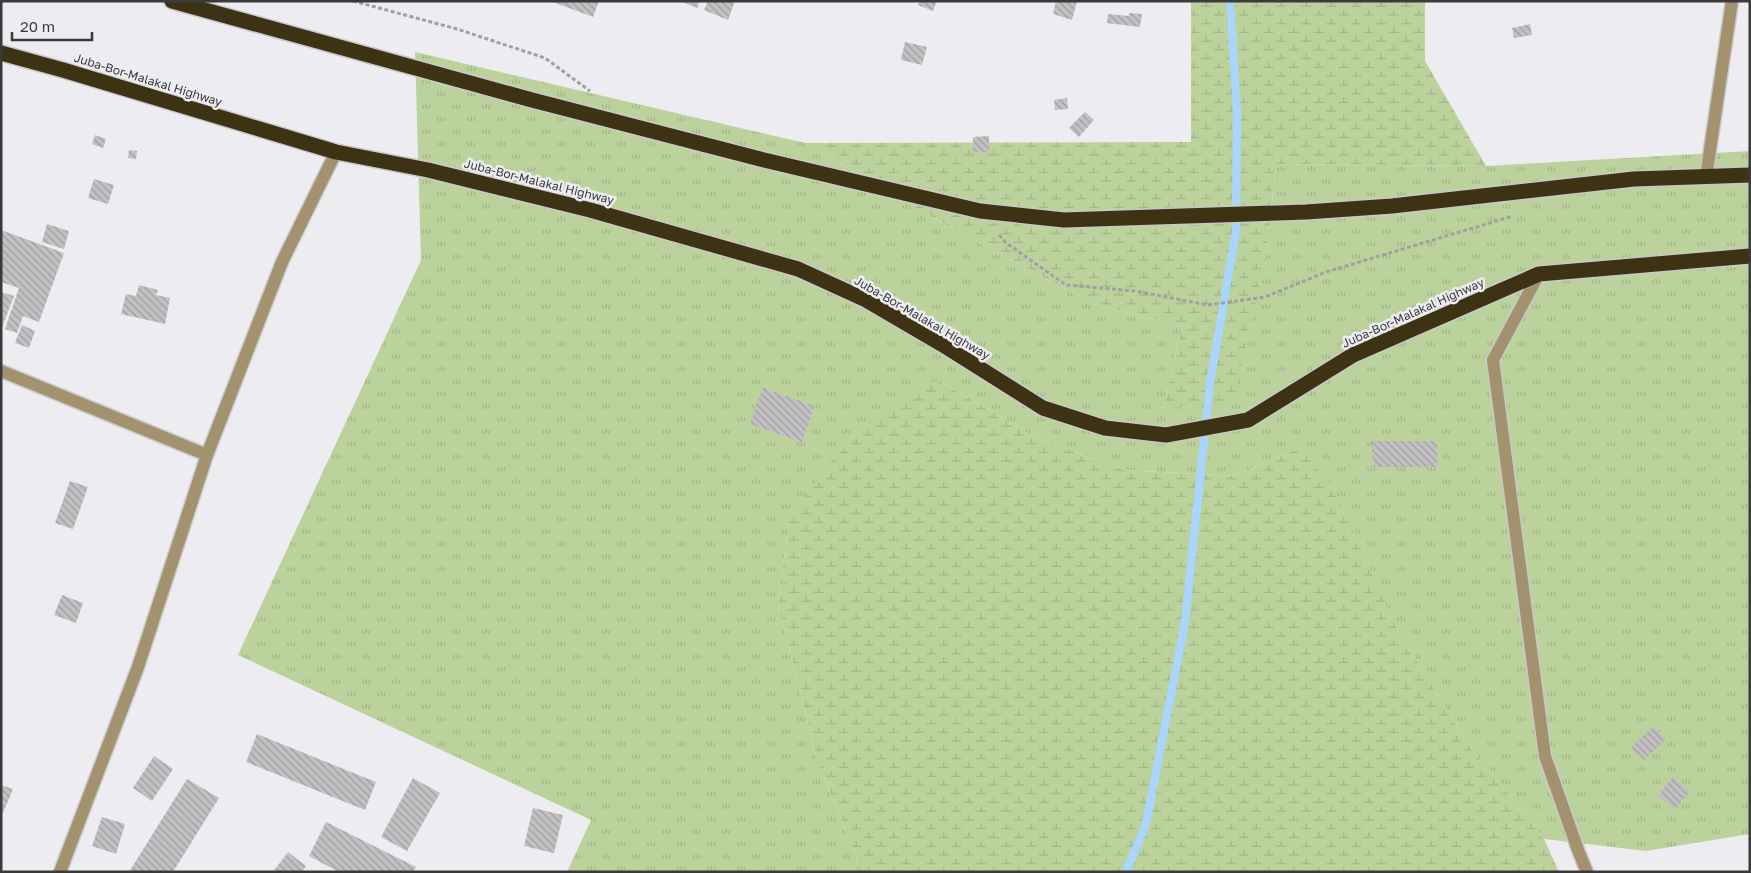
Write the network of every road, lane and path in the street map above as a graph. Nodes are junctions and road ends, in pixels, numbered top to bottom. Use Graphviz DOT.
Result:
graph roads {
  1 [pos="172,1"];
  2 [pos="353,1"];
  3 [pos="1732,1"];
  4 [pos="1,54"];
  5 [pos="614,121"];
  6 [pos="336,152"];
  7 [pos="1750,175"];
  8 [pos="1706,177"];
  9 [pos="980,211"];
  10 [pos="1522,213"];
  11 [pos="1750,256"];
  12 [pos="1538,274"];
  13 [pos="1,370"];
  14 [pos="207,456"];
  15 [pos="60,872"];
  16 [pos="1587,872"];
  1 -- 5 [label="highway"];
  2 -- 5 [label="path"];
  3 -- 8 [label="street"];
  4 -- 6 [label="highway, Juba-Bor-Malakal Highway"];
  5 -- 9 [label="highway"];
  6 -- 12 [label="highway, Juba-Bor-Malakal Highway"];
  6 -- 14 [label="street"];
  7 -- 8 [label="highway"];
  8 -- 9 [label="highway"];
  9 -- 10 [label="path"];
  11 -- 12 [label="highway, Juba-Bor-Malakal Highway"];
  12 -- 16 [label="street"];
  13 -- 14 [label="street"];
  14 -- 15 [label="street"];
}
